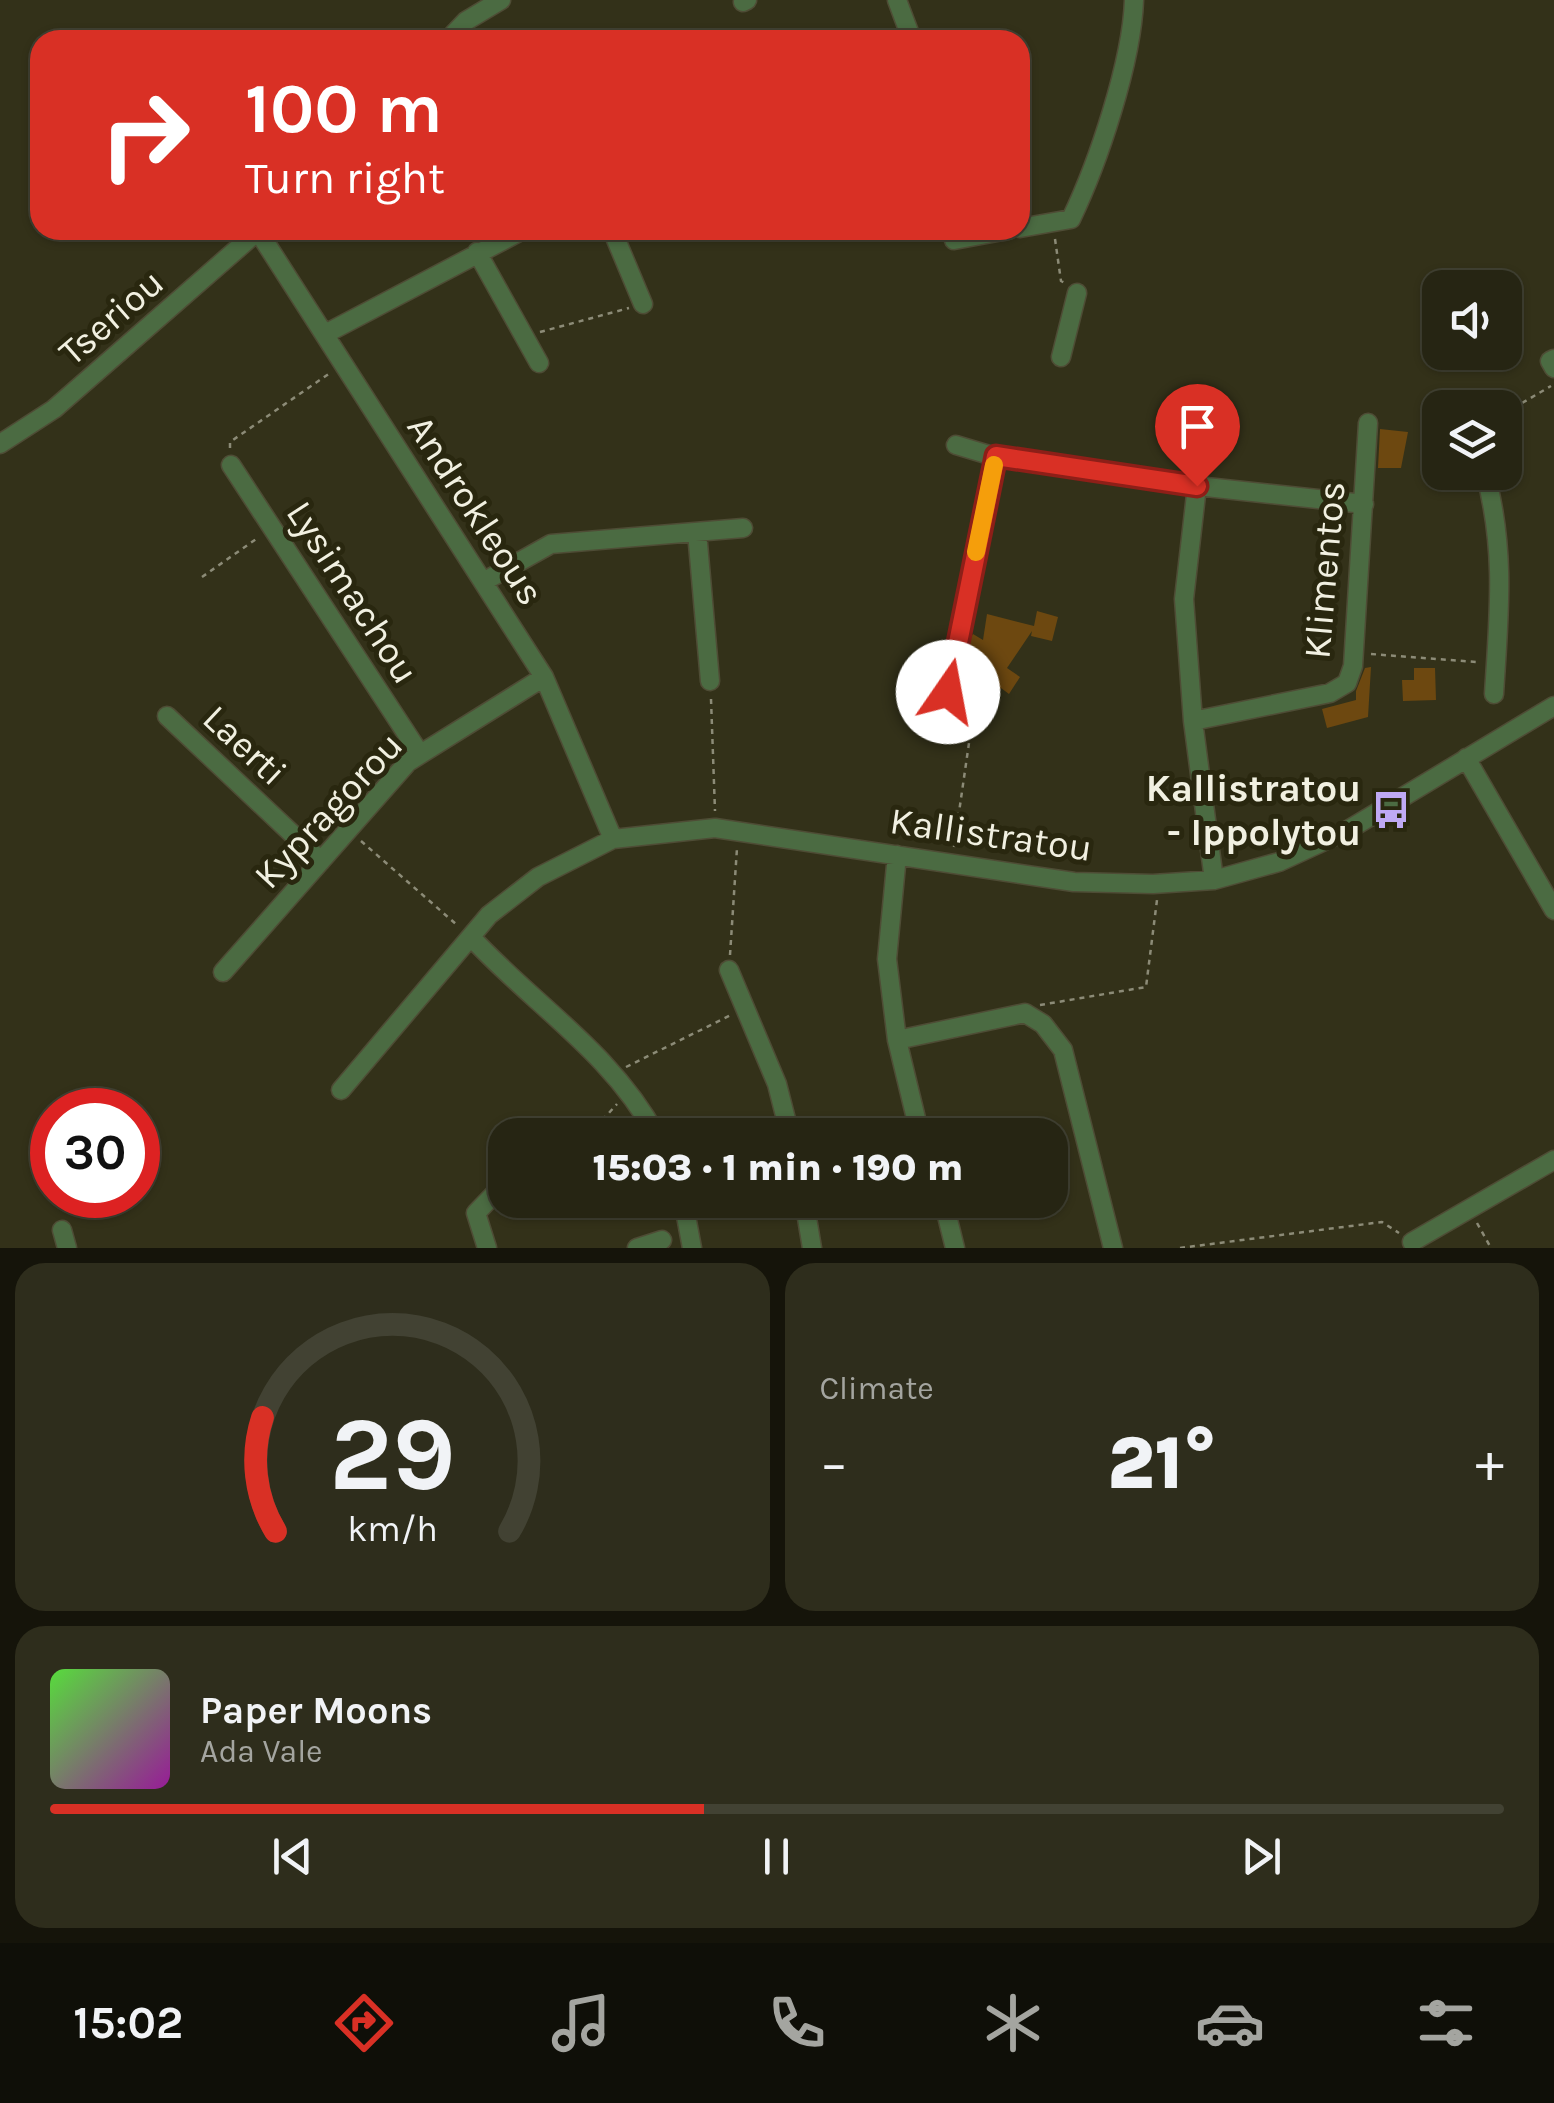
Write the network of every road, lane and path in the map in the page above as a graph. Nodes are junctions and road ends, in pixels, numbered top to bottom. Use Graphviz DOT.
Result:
graph roads {
  1 [pos="501,0"];
  2 [pos="896,0"];
  3 [pos="1134,0"];
  4 [pos="458,30"];
  5 [pos="908,30"];
  6 [pos="1052,222"];
  7 [pos="1030,226"];
  8 [pos="247,240"];
  9 [pos="264,240"];
  10 [pos="502,240"];
  11 [pos="616,240"];
  12 [pos="477,252"];
  13 [pos="1077,294"];
  14 [pos="643,304"];
  15 [pos="325,334"];
  16 [pos="524,336"];
  17 [pos="1061,357"];
  18 [pos="343,363"];
  19 [pos="539,363"];
  20 [pos="1554,384"];
  21 [pos="1522,402"];
  22 [pos="1368,424"];
  23 [pos="0,444"];
  24 [pos="956,446"];
  25 [pos="996,456"];
  26 [pos="231,465"];
  27 [pos="1197,486"];
  28 [pos="1489,490"];
  29 [pos="1364,504"];
  30 [pos="272,528"];
  31 [pos="742,528"];
  32 [pos="698,532"];
  33 [pos="202,577"];
  34 [pos="483,582"];
  35 [pos="1354,652"];
  36 [pos="1496,660"];
  37 [pos="544,677"];
  38 [pos="710,680"];
  39 [pos="1494,694"];
  40 [pos="1554,706"];
  41 [pos="167,716"];
  42 [pos="1193,721"];
  43 [pos="939,731"];
  44 [pos="420,754"];
  45 [pos="1466,758"];
  46 [pos="715,828"];
  47 [pos="348,830"];
  48 [pos="738,831"];
  49 [pos="612,839"];
  50 [pos="897,855"];
  51 [pos="321,862"];
  52 [pos="951,863"];
  53 [pos="1214,880"];
  54 [pos="1160,883"];
  55 [pos="1554,910"];
  56 [pos="471,937"];
  57 [pos="729,970"];
  58 [pos="223,972"];
  59 [pos="746,1008"];
  60 [pos="1033,1018"];
  61 [pos="897,1040"];
  62 [pos="613,1074"];
  63 [pos="340,1090"];
  64 [pos="628,1092"];
  65 [pos="604,1118"];
  66 [pos="645,1118"];
  67 [pos="785,1118"];
  68 [pos="911,1118"];
  69 [pos="1554,1160"];
  70 [pos="488,1201"];
  71 [pos="1468,1209"];
  72 [pos="686,1218"];
  73 [pos="807,1218"];
  74 [pos="948,1218"];
  75 [pos="662,1240"];
  76 [pos="1412,1242"];
  77 [pos="486,1248"];
  78 [pos="637,1248"];
  79 [pos="692,1248"];
  80 [pos="812,1248"];
  81 [pos="955,1248"];
  82 [pos="1113,1248"];
  83 [pos="1180,1248"];
  84 [pos="1492,1248"];
  1 -- 4 [label="street"];
  2 -- 5 [label="street"];
  3 -- 6 [label="street"];
  6 -- 7 [label="street"];
  6 -- 13 [label="path"];
  8 -- 23 [label="street, Tseriou"];
  9 -- 15 [label="street, Androkleous"];
  10 -- 12 [label="street"];
  11 -- 14 [label="street"];
  12 -- 15 [label="street"];
  12 -- 16 [label="street"];
  13 -- 17 [label="street"];
  14 -- 16 [label="path"];
  15 -- 18 [label="street, Androkleous"];
  16 -- 19 [label="street"];
  18 -- 26 [label="path"];
  18 -- 34 [label="street, Androkleous"];
  20 -- 21 [label="path"];
  22 -- 29 [label="street, Klimentos"];
  24 -- 25 [label="street"];
  25 -- 27 [label="street"];
  25 -- 43 [label="street"];
  26 -- 30 [label="street, Lysimachou"];
  27 -- 29 [label="street"];
  27 -- 42 [label="street"];
  28 -- 36 [label="street"];
  29 -- 35 [label="street, Klimentos"];
  30 -- 33 [label="path"];
  30 -- 44 [label="street, Lysimachou"];
  31 -- 32 [label="street"];
  32 -- 34 [label="street"];
  32 -- 38 [label="street"];
  34 -- 37 [label="street, Androkleous"];
  35 -- 36 [label="path"];
  35 -- 42 [label="street, Klimentos"];
  36 -- 39 [label="street"];
  37 -- 44 [label="street, Kypragorou"];
  37 -- 49 [label="street, Androkleous"];
  38 -- 46 [label="path"];
  40 -- 45 [label="street, Kallistratou"];
  41 -- 51 [label="street, Laerti"];
  42 -- 53 [label="street"];
  43 -- 52 [label="path"];
  44 -- 47 [label="street, Kypragorou"];
  45 -- 53 [label="street, Kallistratou"];
  45 -- 55 [label="street"];
  46 -- 48 [label="street, Kallistratou"];
  46 -- 49 [label="street, Kallistratou"];
  47 -- 51 [label="street, Kypragorou"];
  47 -- 56 [label="path"];
  48 -- 50 [label="street, Kallistratou"];
  48 -- 57 [label="path"];
  49 -- 56 [label="street, Kallistratou"];
  50 -- 52 [label="street, Kallistratou"];
  50 -- 61 [label="street"];
  51 -- 58 [label="street, Kypragorou"];
  52 -- 54 [label="street, Kallistratou"];
  53 -- 54 [label="street, Kallistratou"];
  54 -- 60 [label="path"];
  56 -- 62 [label="street"];
  56 -- 63 [label="street, Kallistratou"];
  57 -- 59 [label="street"];
  59 -- 62 [label="path"];
  59 -- 67 [label="street"];
  60 -- 61 [label="street"];
  60 -- 82 [label="street"];
  61 -- 68 [label="street"];
  62 -- 64 [label="street"];
  64 -- 65 [label="path"];
  64 -- 66 [label="street"];
  69 -- 71 [label="street"];
  70 -- 77 [label="street"];
  71 -- 76 [label="street"];
  71 -- 84 [label="path"];
  72 -- 79 [label="street"];
  73 -- 80 [label="street"];
  74 -- 81 [label="street"];
  75 -- 78 [label="street"];
  76 -- 83 [label="path"];
}
